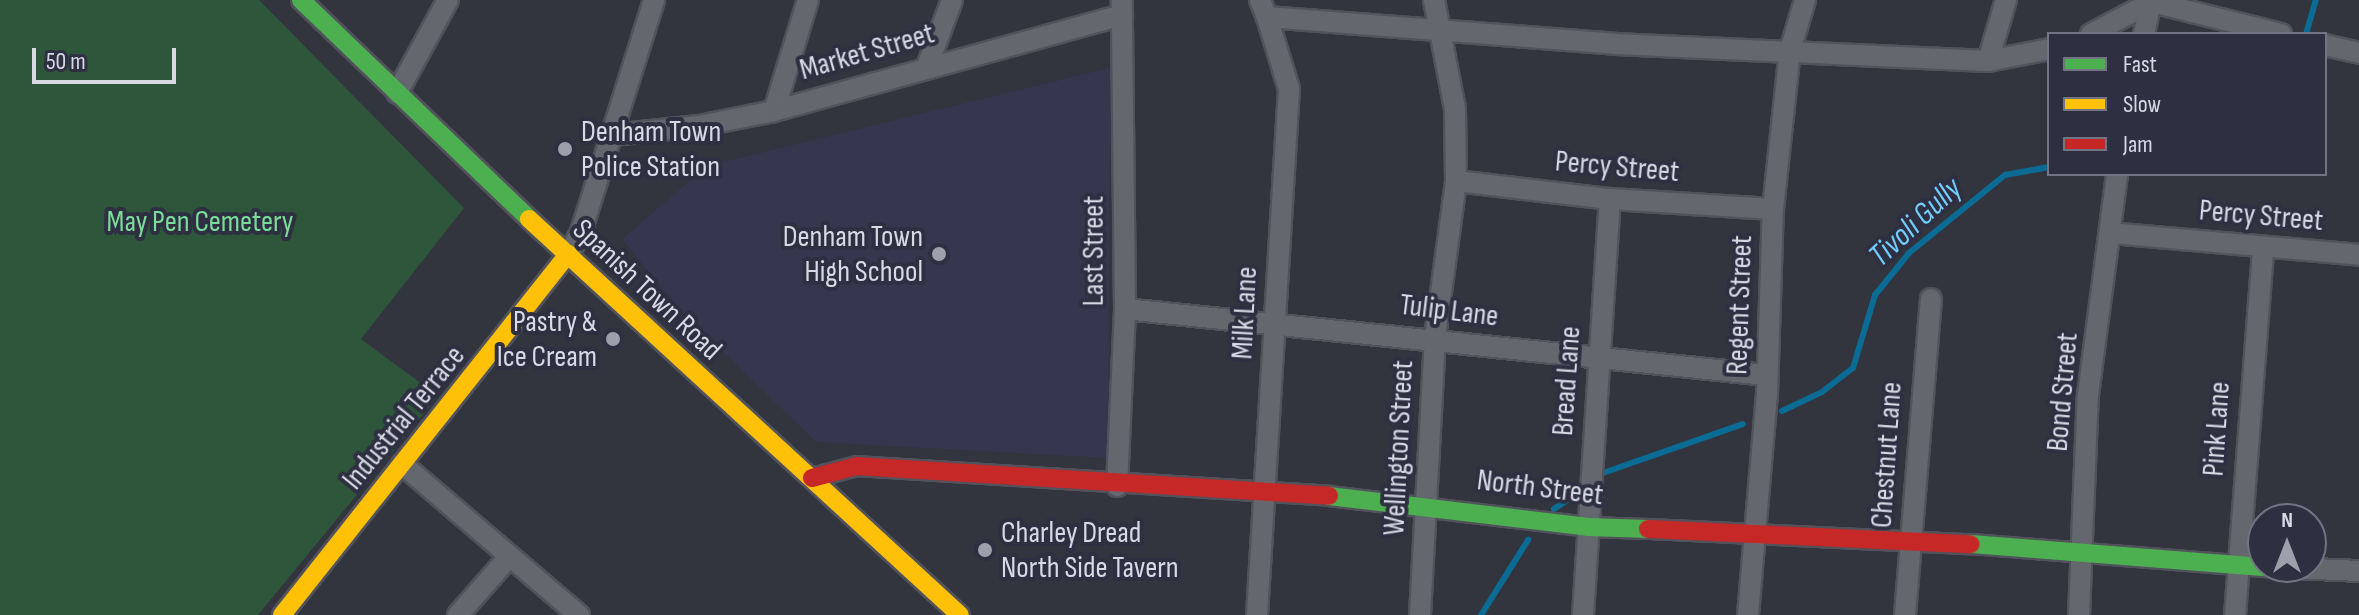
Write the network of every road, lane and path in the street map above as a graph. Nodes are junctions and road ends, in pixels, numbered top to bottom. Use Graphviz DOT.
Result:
graph roads {
  1 [pos="448,0"];
  2 [pos="654,0"];
  3 [pos="808,0"];
  4 [pos="952,0"];
  5 [pos="1434,0"];
  6 [pos="1805,0"];
  7 [pos="2006,0"];
  8 [pos="2152,1"];
  9 [pos="309,4"];
  10 [pos="1122,7"];
  11 [pos="1264,8"];
  12 [pos="1443,30"];
  13 [pos="2095,32"];
  14 [pos="2144,32"];
  15 [pos="2273,32"];
  16 [pos="2327,45"];
  17 [pos="2047,49"];
  18 [pos="1790,51"];
  19 [pos="2359,53"];
  20 [pos="1988,61"];
  21 [pos="928,64"];
  22 [pos="397,93"];
  23 [pos="774,111"];
  24 [pos="612,135"];
  25 [pos="2117,176"];
  26 [pos="1456,181"];
  27 [pos="1610,199"];
  28 [pos="1773,209"];
  29 [pos="2110,233"];
  30 [pos="2263,247"];
  31 [pos="568,254"];
  32 [pos="2359,255"];
  33 [pos="1931,299"];
  34 [pos="1125,309"];
  35 [pos="1274,325"];
  36 [pos="1435,337"];
  37 [pos="1597,360"];
  38 [pos="1766,375"];
  39 [pos="402,464"];
  40 [pos="812,478"];
  41 [pos="1117,486"];
  42 [pos="1266,488"];
  43 [pos="1426,504"];
  44 [pos="1588,527"];
  45 [pos="1754,530"];
  46 [pos="1911,539"];
  47 [pos="2084,551"];
  48 [pos="509,557"];
  49 [pos="2239,566"];
  50 [pos="2247,566"];
  51 [pos="2327,570"];
  52 [pos="2359,571"];
  53 [pos="282,615"];
  54 [pos="458,615"];
  55 [pos="579,615"];
  56 [pos="960,615"];
  57 [pos="1257,615"];
  58 [pos="1420,615"];
  59 [pos="1583,615"];
  60 [pos="1748,615"];
  61 [pos="1905,615"];
  62 [pos="2079,615"];
  63 [pos="2235,615"];
  1 -- 22 [label="street"];
  2 -- 24 [label="street"];
  3 -- 23 [label="street"];
  4 -- 21 [label="street"];
  5 -- 12 [label="street, Wellington Street"];
  6 -- 18 [label="street, Regent Street"];
  7 -- 20 [label="street"];
  8 -- 13 [label="street"];
  8 -- 14 [label="street"];
  8 -- 15 [label="street"];
  9 -- 22 [label="street, Spanish Town Road"];
  10 -- 21 [label="street, Market Street"];
  10 -- 34 [label="street, Last Street"];
  11 -- 12 [label="street"];
  11 -- 35 [label="street, Milk Lane"];
  12 -- 18 [label="street"];
  12 -- 26 [label="street, Wellington Street"];
  16 -- 19 [label="street"];
  17 -- 20 [label="street"];
  18 -- 20 [label="street"];
  18 -- 28 [label="street, Regent Street"];
  21 -- 23 [label="street, Market Street"];
  22 -- 31 [label="street, Spanish Town Road"];
  23 -- 24 [label="street, Market Street"];
  24 -- 31 [label="street"];
  25 -- 29 [label="street, Bond Street"];
  26 -- 27 [label="street, Percy Street"];
  26 -- 36 [label="street, Wellington Street"];
  27 -- 28 [label="street, Percy Street"];
  27 -- 37 [label="street, Bread Lane"];
  28 -- 38 [label="street, Regent Street"];
  29 -- 30 [label="street, Percy Street"];
  29 -- 47 [label="street, Bond Street"];
  30 -- 32 [label="street, Percy Street"];
  30 -- 49 [label="street, Pink Lane"];
  31 -- 39 [label="street, Industrial Terrace"];
  31 -- 40 [label="street, Spanish Town Road"];
  33 -- 46 [label="street, Chestnut Lane"];
  34 -- 35 [label="street, Tulip Lane"];
  34 -- 41 [label="street, Last Street"];
  35 -- 36 [label="street, Tulip Lane"];
  35 -- 42 [label="street, Milk Lane"];
  36 -- 37 [label="street, Tulip Lane"];
  36 -- 43 [label="street, Wellington Street"];
  37 -- 38 [label="street, Tulip Lane"];
  37 -- 44 [label="street, Bread Lane"];
  38 -- 45 [label="street, Regent Street"];
  39 -- 48 [label="street"];
  39 -- 53 [label="street, Industrial Terrace"];
  40 -- 41 [label="street, North Street"];
  40 -- 56 [label="street, Spanish Town Road"];
  41 -- 42 [label="street, North Street"];
  42 -- 43 [label="street, North Street"];
  42 -- 57 [label="street, Milk Lane"];
  43 -- 44 [label="street, North Street"];
  43 -- 58 [label="street, Wellington Street"];
  44 -- 45 [label="street, North Street"];
  44 -- 59 [label="street, Bread Lane"];
  45 -- 46 [label="street, North Street"];
  45 -- 60 [label="street, Regent Street"];
  46 -- 47 [label="street, North Street"];
  46 -- 61 [label="street, Chestnut Lane"];
  47 -- 49 [label="street, North Street"];
  47 -- 62 [label="street, Bond Street"];
  48 -- 54 [label="street"];
  48 -- 55 [label="street"];
  49 -- 50 [label="street, North Street"];
  49 -- 63 [label="street, Pink Lane"];
  51 -- 52 [label="street"];
}
